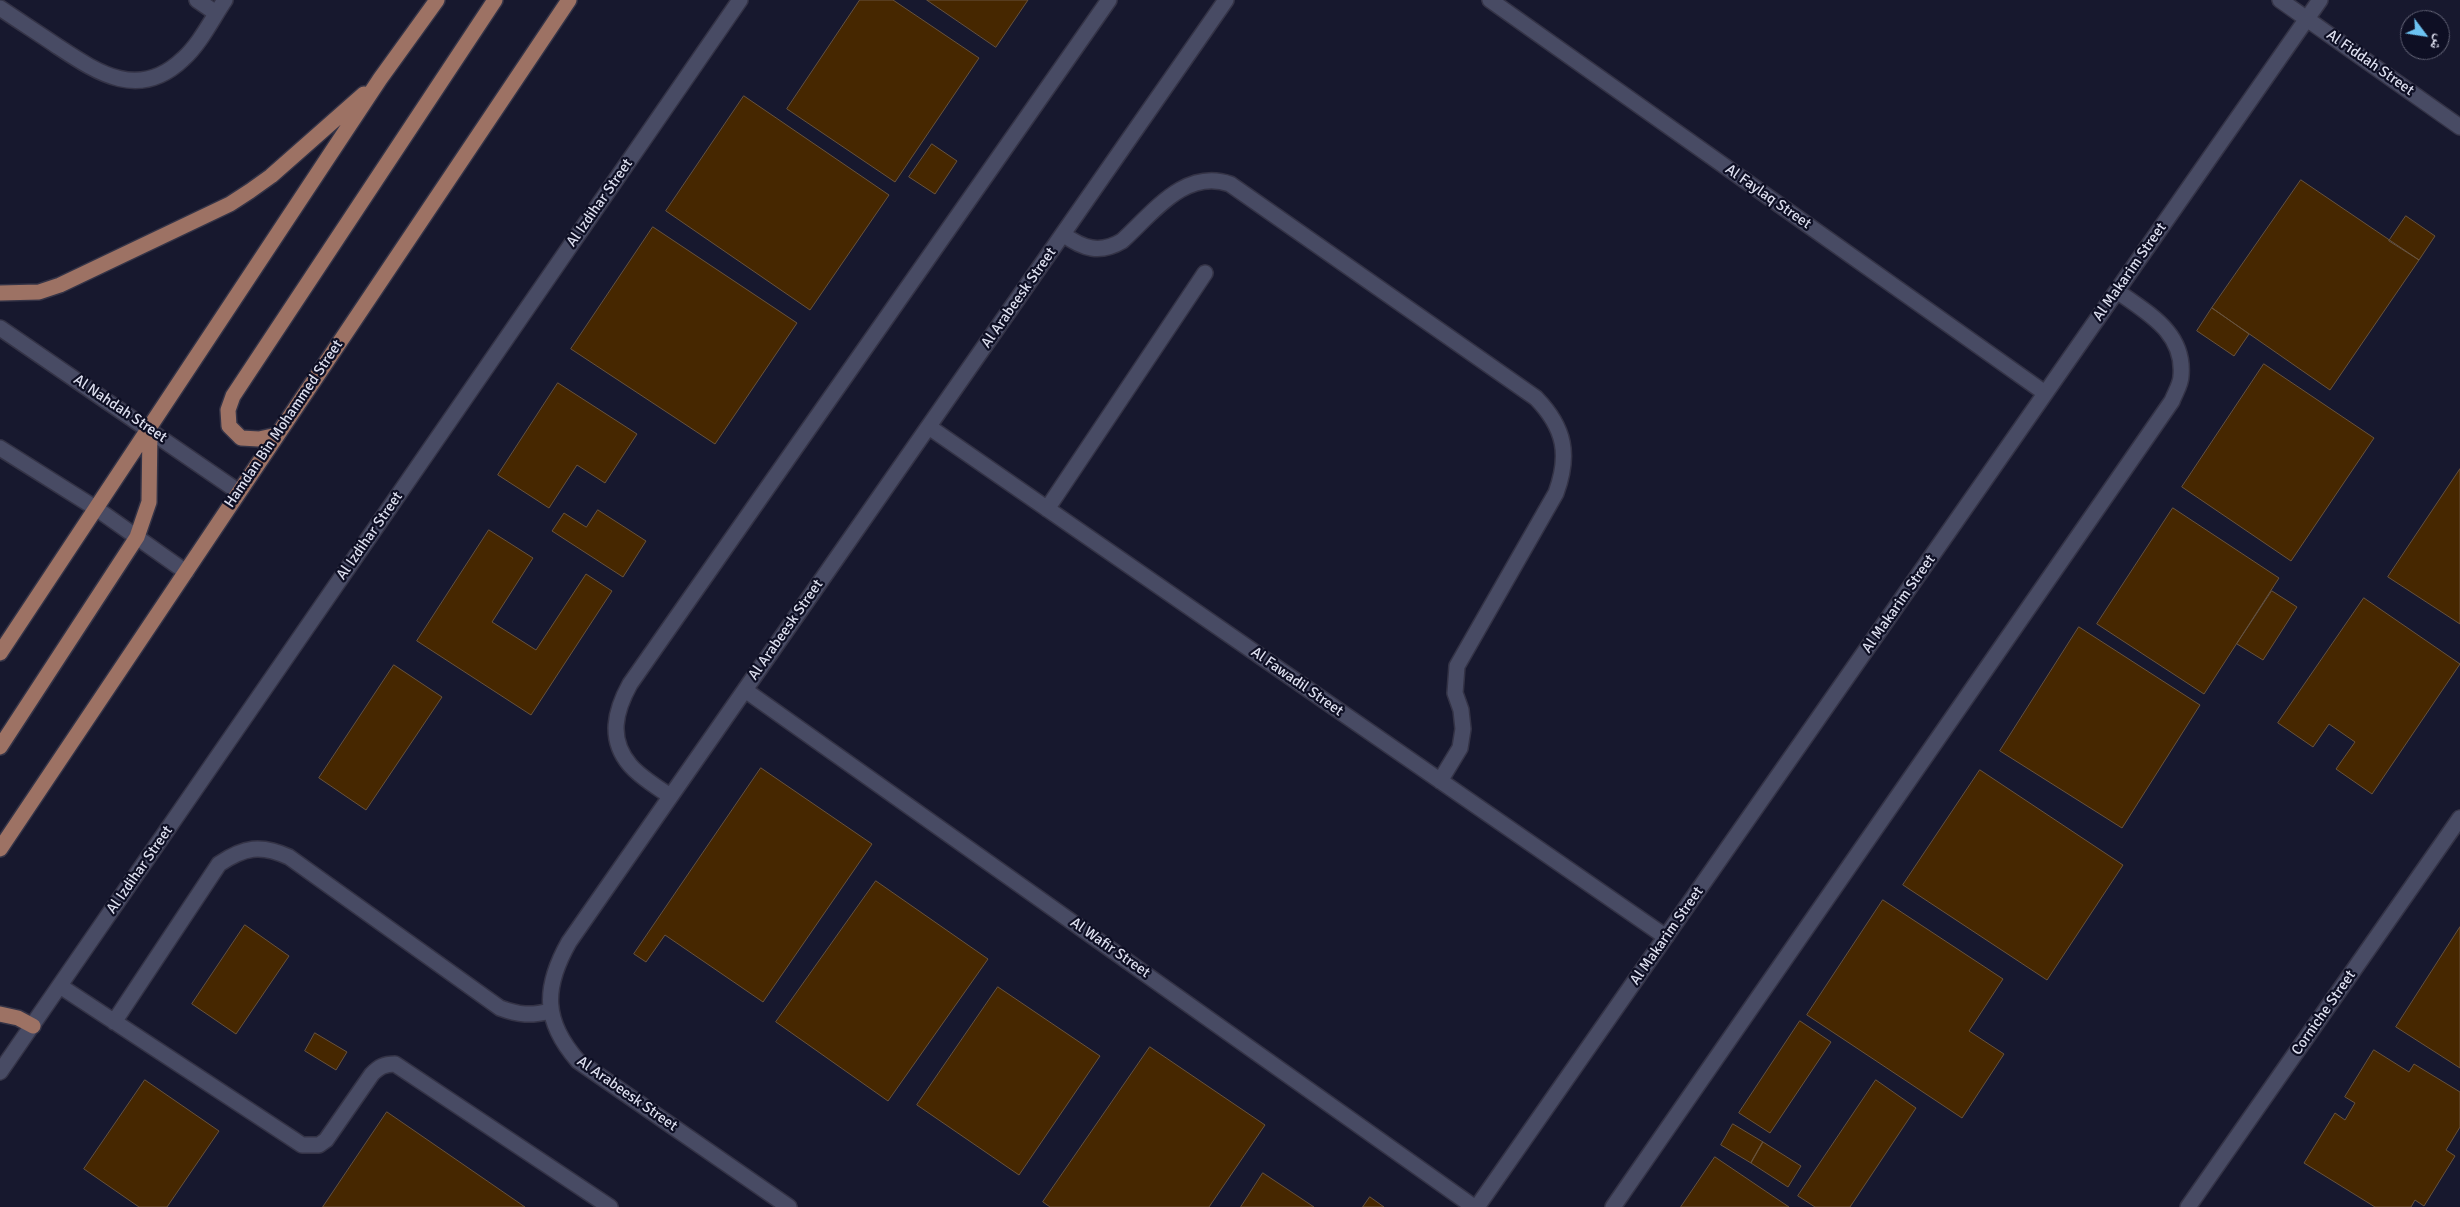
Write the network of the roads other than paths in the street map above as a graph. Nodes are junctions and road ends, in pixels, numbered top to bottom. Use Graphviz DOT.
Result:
graph roads {
  1 [pos="197,0"];
  2 [pos="437,0"];
  3 [pos="495,0"];
  4 [pos="569,0"];
  5 [pos="740,0"];
  6 [pos="1109,0"];
  7 [pos="1226,0"];
  8 [pos="1490,0"];
  9 [pos="2280,0"];
  10 [pos="2320,0"];
  11 [pos="220,6"];
  12 [pos="0,8"];
  13 [pos="2307,19"];
  14 [pos="380,80"];
  15 [pos="2460,127"];
  16 [pos="1063,234"];
  17 [pos="1206,274"];
  18 [pos="2117,291"];
  19 [pos="0,293"];
  20 [pos="0,328"];
  21 [pos="2045,394"];
  22 [pos="928,427"];
  23 [pos="150,429"];
  24 [pos="277,435"];
  25 [pos="0,448"];
  26 [pos="239,492"];
  27 [pos="96,509"];
  28 [pos="1047,509"];
  29 [pos="136,537"];
  30 [pos="186,572"];
  31 [pos="0,653"];
  32 [pos="745,690"];
  33 [pos="0,747"];
  34 [pos="1440,780"];
  35 [pos="670,796"];
  36 [pos="2460,818"];
  37 [pos="0,849"];
  38 [pos="1666,937"];
  39 [pos="60,986"];
  40 [pos="550,1011"];
  41 [pos="0,1014"];
  42 [pos="114,1022"];
  43 [pos="33,1026"];
  44 [pos="0,1072"];
  45 [pos="610,1207"];
  46 [pos="789,1207"];
  47 [pos="1476,1207"];
  48 [pos="1613,1207"];
  49 [pos="2188,1207"];
  1 -- 11 [label="street"];
  2 -- 14 [label="main road"];
  3 -- 24 [label="main road"];
  4 -- 24 [label="main road, Hamdan Bin Mohammed Street"];
  5 -- 39 [label="street, Al Izdihar Street"];
  6 -- 35 [label="street"];
  7 -- 16 [label="street, Al Arabeesk Street"];
  8 -- 21 [label="street, Al Faylaq Street"];
  9 -- 13 [label="street, Al Fiddah Street"];
  10 -- 13 [label="street, Al Makarim Street"];
  11 -- 12 [label="street"];
  13 -- 15 [label="street, Al Fiddah Street"];
  13 -- 18 [label="street, Al Makarim Street"];
  14 -- 19 [label="main road"];
  14 -- 23 [label="main road"];
  16 -- 22 [label="street, Al Arabeesk Street"];
  16 -- 34 [label="street"];
  17 -- 28 [label="street"];
  18 -- 21 [label="street, Al Makarim Street"];
  18 -- 48 [label="street"];
  20 -- 23 [label="street, Al Nahdah Street"];
  21 -- 38 [label="street, Al Makarim Street"];
  22 -- 28 [label="street, Al Fawadil Street"];
  22 -- 32 [label="street, Al Arabeesk Street"];
  23 -- 26 [label="street, Al Nahdah Street"];
  23 -- 27 [label="main road"];
  23 -- 29 [label="main road"];
  24 -- 26 [label="main road, Hamdan Bin Mohammed Street"];
  25 -- 27 [label="street"];
  26 -- 30 [label="main road, Hamdan Bin Mohammed Street"];
  27 -- 29 [label="street"];
  27 -- 31 [label="main road"];
  28 -- 34 [label="street, Al Fawadil Street"];
  29 -- 30 [label="street"];
  29 -- 33 [label="main road"];
  30 -- 37 [label="main road, Hamdan Bin Mohammed Street"];
  32 -- 35 [label="street, Al Arabeesk Street"];
  32 -- 47 [label="street, Al Wafir Street"];
  34 -- 38 [label="street, Al Fawadil Street"];
  35 -- 40 [label="street, Al Arabeesk Street"];
  36 -- 49 [label="street, Corniche Street"];
  38 -- 47 [label="street, Al Makarim Street"];
  39 -- 42 [label="street"];
  39 -- 43 [label="street, Al Izdihar Street"];
  40 -- 42 [label="street"];
  40 -- 46 [label="street, Al Arabeesk Street"];
  41 -- 43 [label="main road"];
  42 -- 45 [label="street"];
  43 -- 44 [label="street, Al Izdihar Street"];
}
